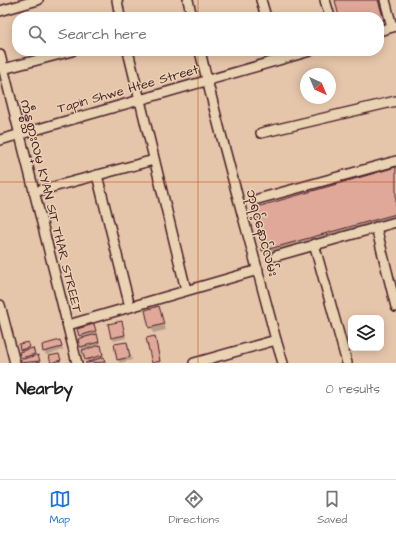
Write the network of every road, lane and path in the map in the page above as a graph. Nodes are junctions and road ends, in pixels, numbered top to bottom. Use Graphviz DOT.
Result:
graph roads {
  1 [pos="38,0"];
  2 [pos="116,0"];
  3 [pos="188,0"];
  4 [pos="261,0"];
  5 [pos="325,0"];
  6 [pos="384,0"];
  7 [pos="0,11"];
  8 [pos="119,12"];
  9 [pos="191,12"];
  10 [pos="265,12"];
  11 [pos="329,12"];
  12 [pos="394,26"];
  13 [pos="384,29"];
  14 [pos="0,55"];
  15 [pos="53,56"];
  16 [pos="129,56"];
  17 [pos="201,56"];
  18 [pos="277,56"];
  19 [pos="292,56"];
  20 [pos="278,60"];
  21 [pos="3,69"];
  22 [pos="207,80"];
  23 [pos="139,99"];
  24 [pos="396,101"];
  25 [pos="19,134"];
  26 [pos="261,134"];
  27 [pos="0,140"];
  28 [pos="154,160"];
  29 [pos="396,161"];
  30 [pos="97,175"];
  31 [pos="34,192"];
  32 [pos="258,199"];
  33 [pos="396,222"];
  34 [pos="376,227"];
  35 [pos="314,244"];
  36 [pos="276,256"];
  37 [pos="258,270"];
  38 [pos="186,290"];
  39 [pos="0,305"];
  40 [pos="130,307"];
  41 [pos="396,308"];
  42 [pos="68,325"];
  43 [pos="276,340"];
  44 [pos="15,363"];
  45 [pos="76,363"];
  46 [pos="194,363"];
  47 [pos="283,363"];
  48 [pos="347,363"];
  1 -- 7 [label="street"];
  2 -- 8 [label="street"];
  3 -- 9 [label="street"];
  4 -- 10 [label="street"];
  5 -- 11 [label="street"];
  6 -- 12 [label="street"];
  12 -- 13 [label="street"];
  14 -- 21 [label="street, ကဵန္စစ္သားလမ္ KYAN SIT THAR STREET"];
  15 -- 21 [label="street"];
  16 -- 23 [label="street"];
  17 -- 22 [label="street, ဘုရင့်နောင်လမ်း"];
  18 -- 20 [label="street"];
  19 -- 20 [label="street, Tapin Shwe Htee Street"];
  20 -- 22 [label="street, Tapin Shwe Htee Street"];
  21 -- 25 [label="street, ကဵန္စစ္သားလမ္ KYAN SIT THAR STREET"];
  22 -- 23 [label="street, Tapin Shwe Htee Street"];
  22 -- 37 [label="street, ဘုရင့်နောင်လမ်း"];
  23 -- 25 [label="street, Tapin Shwe Htee Street"];
  23 -- 28 [label="street"];
  24 -- 26 [label="street"];
  25 -- 27 [label="street, Tapin Shwe Htee Street"];
  25 -- 31 [label="street, ကဵန္စစ္သားလမ္ KYAN SIT THAR STREET"];
  28 -- 30 [label="street"];
  28 -- 38 [label="street"];
  29 -- 32 [label="street"];
  30 -- 31 [label="street"];
  30 -- 40 [label="street"];
  31 -- 42 [label="street, ကဵန္စစ္သားလမ္ KYAN SIT THAR STREET"];
  33 -- 34 [label="street"];
  34 -- 35 [label="street"];
  34 -- 41 [label="street"];
  35 -- 36 [label="street"];
  35 -- 48 [label="street"];
  37 -- 38 [label="street"];
  37 -- 43 [label="street, ဘုရင့်နောင်လမ်း"];
  38 -- 40 [label="street"];
  39 -- 44 [label="street"];
  40 -- 42 [label="street"];
  42 -- 45 [label="street, ကဵန္စစ္သားလမ္ KYAN SIT THAR STREET"];
  43 -- 46 [label="street"];
  43 -- 47 [label="street, ဘုရင့်နောင်လမ်း"];
}
